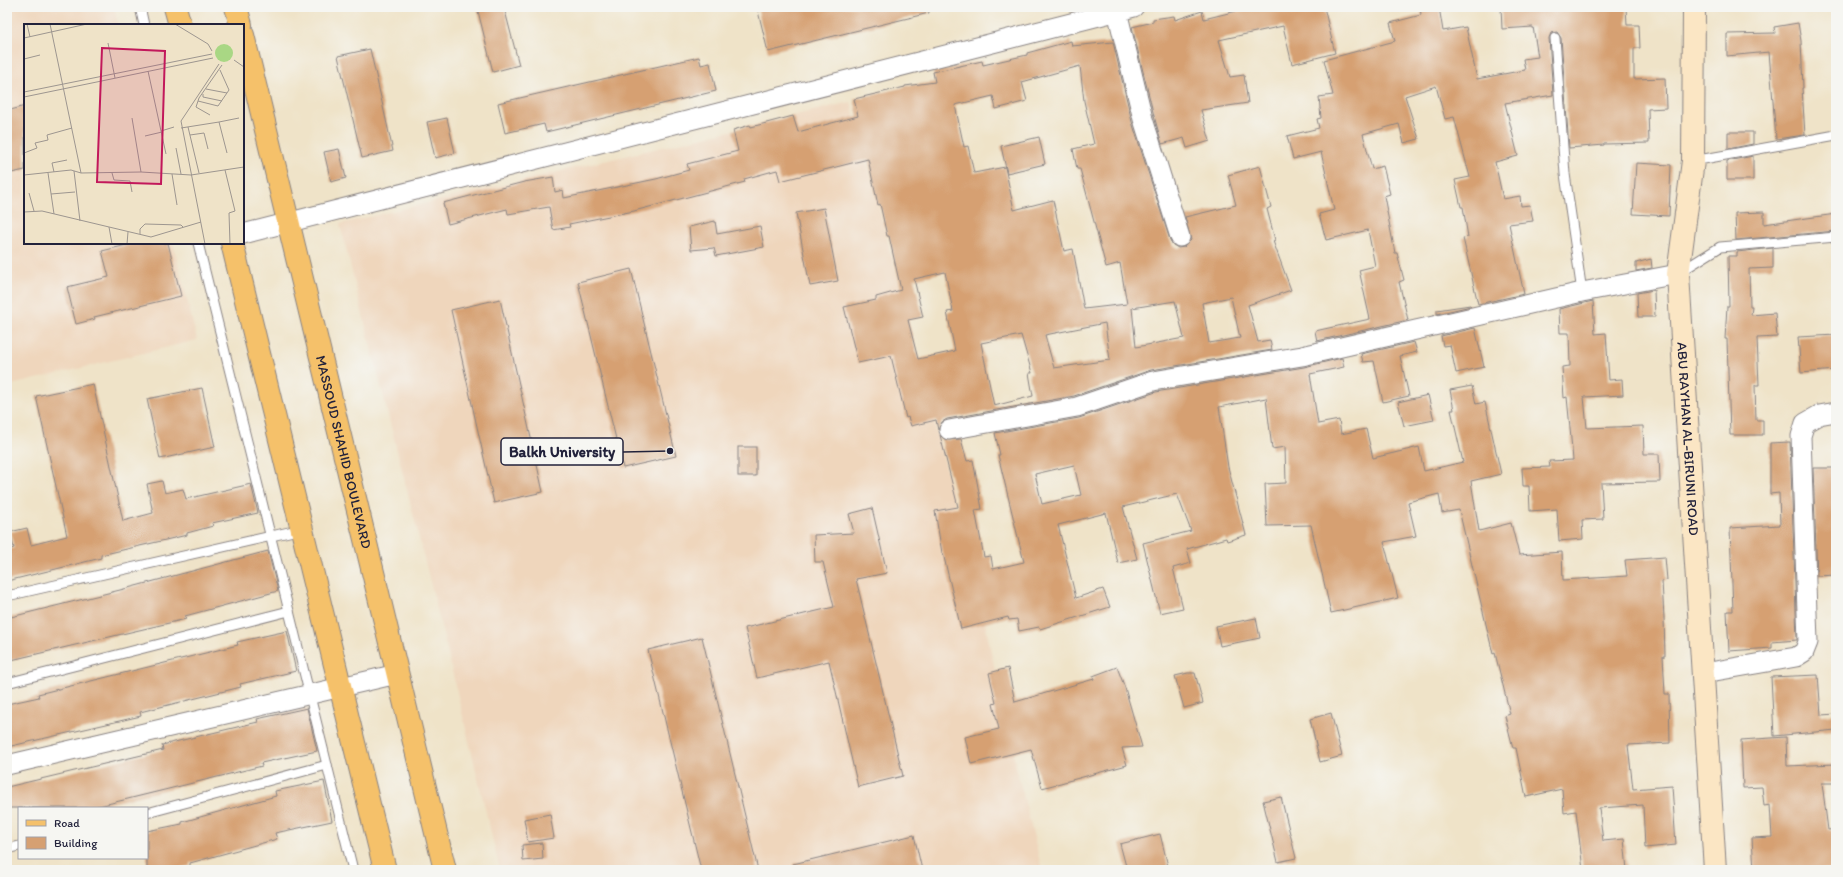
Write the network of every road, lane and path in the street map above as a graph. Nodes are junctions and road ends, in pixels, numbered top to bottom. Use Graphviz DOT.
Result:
graph roads {
  1 [pos="140,7"];
  2 [pos="175,7"];
  3 [pos="236,7"];
  4 [pos="1694,7"];
  5 [pos="1114,10"];
  6 [pos="144,24"];
  7 [pos="180,24"];
  8 [pos="241,24"];
  9 [pos="244,38"];
  10 [pos="1555,38"];
  11 [pos="1836,135"];
  12 [pos="1693,161"];
  13 [pos="288,223"];
  14 [pos="244,234"];
  15 [pos="1180,237"];
  16 [pos="1836,237"];
  17 [pos="198,244"];
  18 [pos="232,244"];
  19 [pos="1678,274"];
  20 [pos="1582,292"];
  21 [pos="1836,412"];
  22 [pos="949,430"];
  23 [pos="302,529"];
  24 [pos="270,536"];
  25 [pos="7,596"];
  26 [pos="289,611"];
  27 [pos="1704,673"];
  28 [pos="397,674"];
  29 [pos="7,683"];
  30 [pos="340,687"];
  31 [pos="310,694"];
  32 [pos="7,765"];
  33 [pos="327,765"];
  34 [pos="148,812"];
  35 [pos="18,846"];
  36 [pos="7,849"];
  37 [pos="353,870"];
  38 [pos="385,870"];
  39 [pos="445,870"];
  40 [pos="1715,870"];
  1 -- 6 [label="lane"];
  2 -- 7 [label="main road"];
  3 -- 8 [label="main road"];
  4 -- 12 [label="street, ABU RAYHAN AL-BIRUNI ROAD"];
  5 -- 13 [label="street"];
  5 -- 15 [label="street"];
  9 -- 13 [label="main road, MASSOUD SHAHID BOULEVARD"];
  10 -- 20 [label="lane"];
  11 -- 12 [label="lane"];
  12 -- 19 [label="street, ABU RAYHAN AL-BIRUNI ROAD"];
  13 -- 14 [label="street"];
  13 -- 28 [label="main road, MASSOUD SHAHID BOULEVARD"];
  16 -- 19 [label="lane"];
  17 -- 24 [label="lane"];
  18 -- 23 [label="main road"];
  19 -- 20 [label="street"];
  19 -- 27 [label="street, ABU RAYHAN AL-BIRUNI ROAD"];
  20 -- 22 [label="street"];
  21 -- 27 [label="street"];
  23 -- 24 [label="lane"];
  23 -- 30 [label="main road"];
  24 -- 25 [label="lane"];
  24 -- 26 [label="lane"];
  26 -- 29 [label="lane"];
  26 -- 31 [label="lane"];
  27 -- 40 [label="street, ABU RAYHAN AL-BIRUNI ROAD"];
  28 -- 30 [label="street"];
  28 -- 39 [label="main road, MASSOUD SHAHID BOULEVARD"];
  30 -- 31 [label="street"];
  30 -- 38 [label="main road"];
  31 -- 32 [label="street"];
  31 -- 33 [label="lane"];
  33 -- 34 [label="lane"];
  33 -- 37 [label="lane"];
  35 -- 36 [label="lane"];
}
